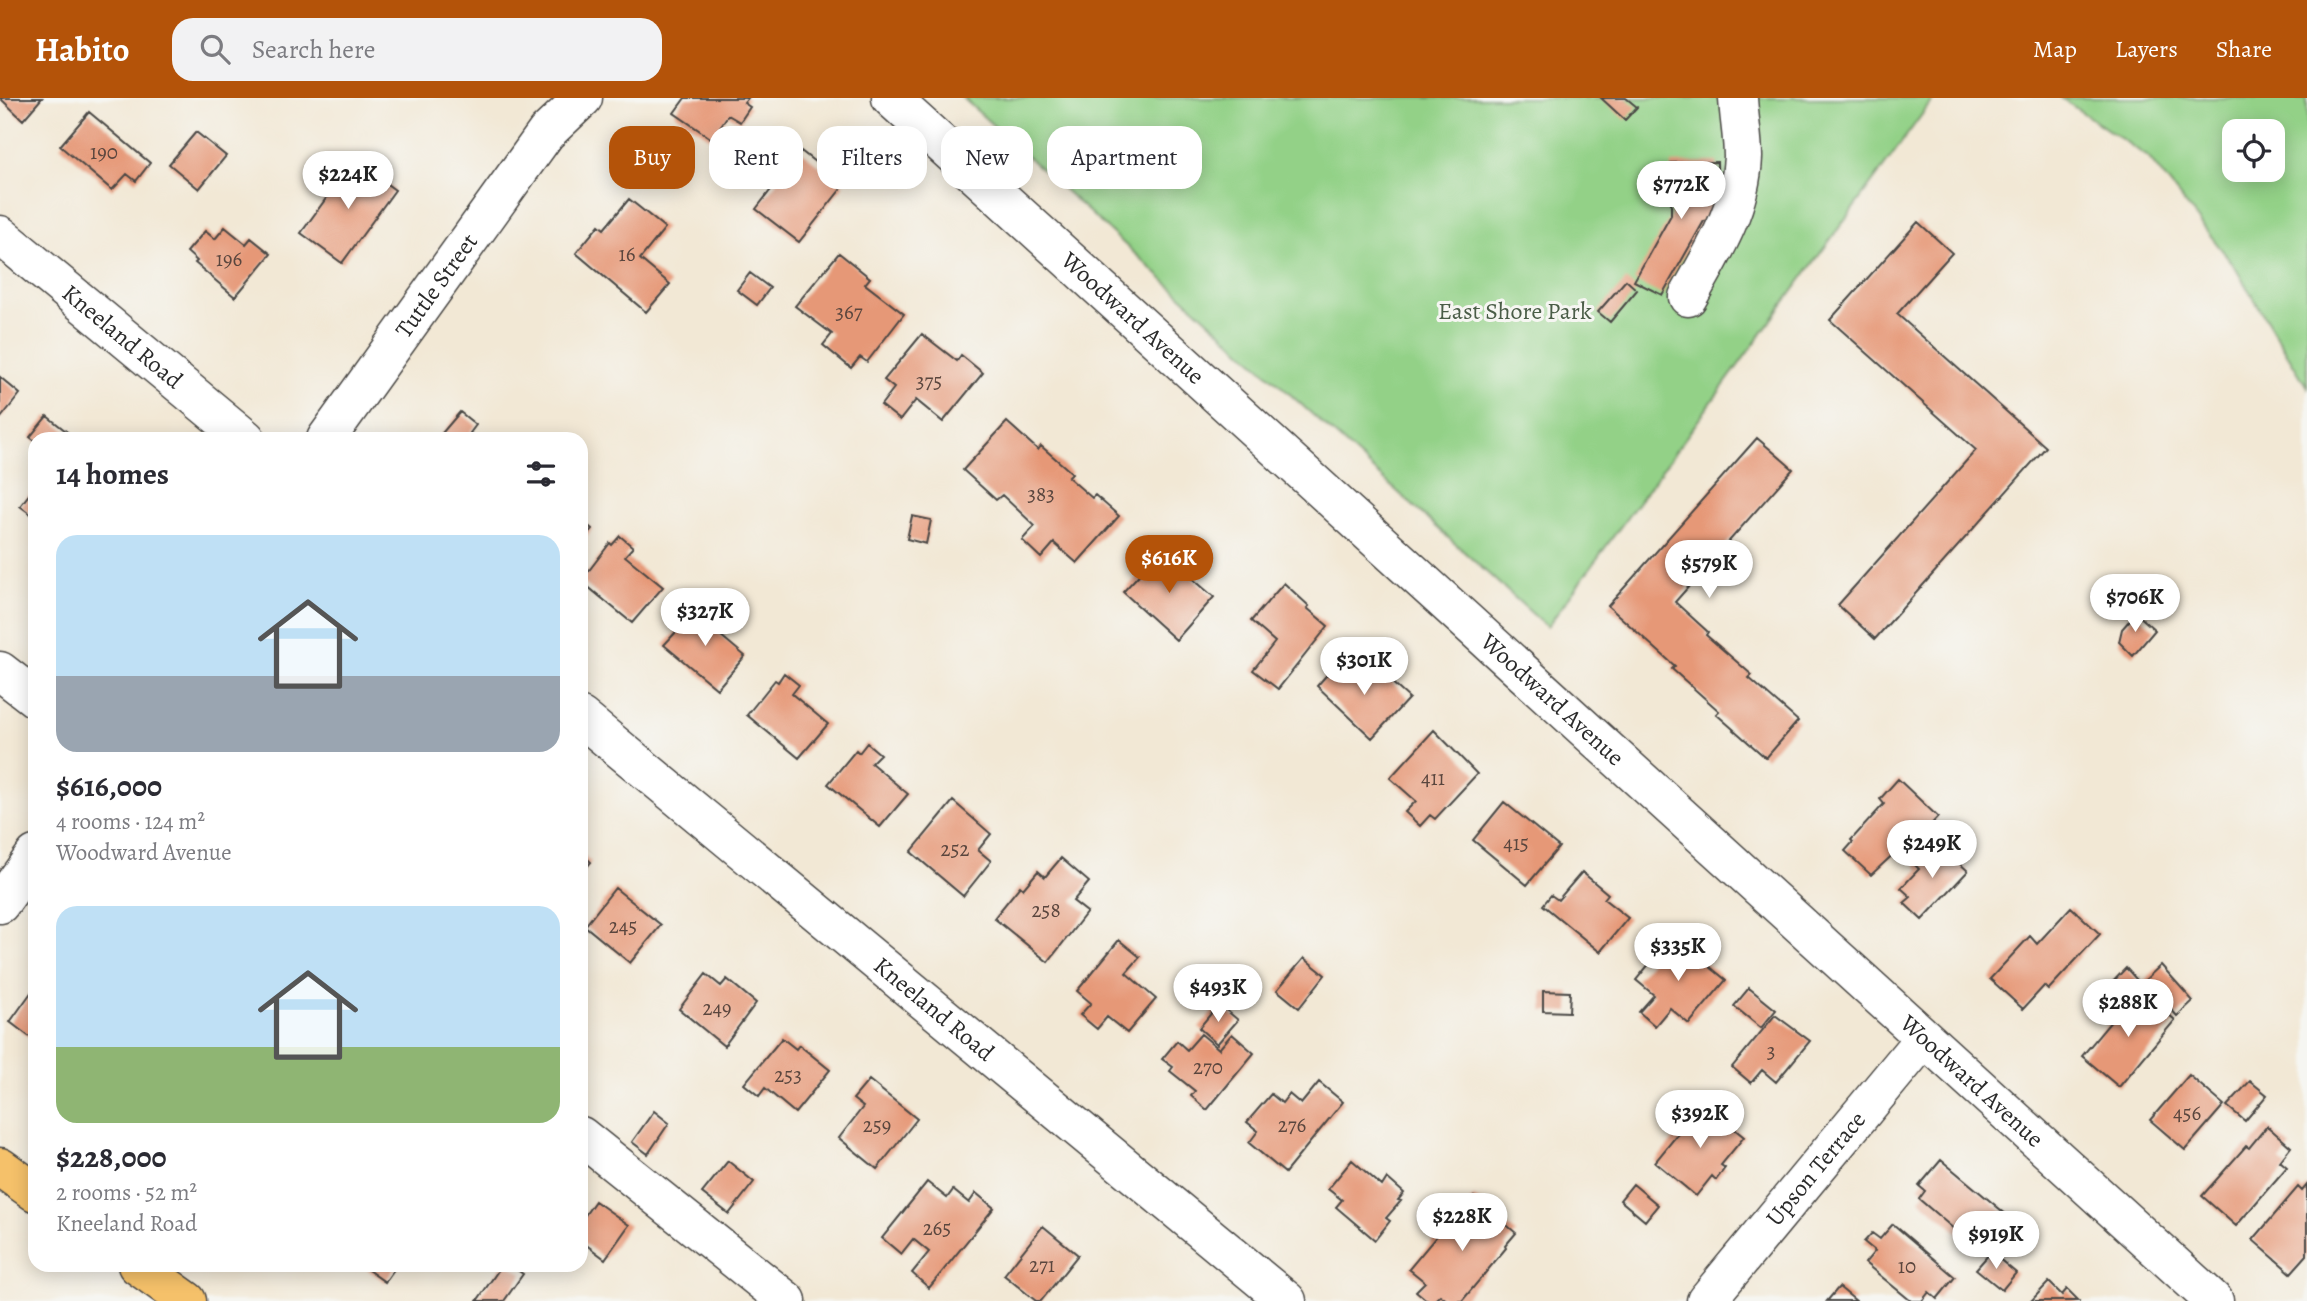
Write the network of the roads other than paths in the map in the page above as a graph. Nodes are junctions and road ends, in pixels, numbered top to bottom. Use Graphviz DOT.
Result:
graph roads {
  1 [pos="560,98"];
  2 [pos="583,98"];
  3 [pos="891,98"];
  4 [pos="1738,98"];
  5 [pos="546,133"];
  6 [pos="0,235"];
  7 [pos="1688,297"];
  8 [pos="238,432"];
  9 [pos="331,432"];
  10 [pos="0,671"];
  11 [pos="28,693"];
  12 [pos="588,722"];
  13 [pos="28,865"];
  14 [pos="0,904"];
  15 [pos="1924,1038"];
  16 [pos="588,1142"];
  17 [pos="0,1167"];
  18 [pos="28,1187"];
  19 [pos="147,1272"];
  20 [pos="187,1301"];
  21 [pos="787,1301"];
  22 [pos="1287,1301"];
  23 [pos="1706,1301"];
  24 [pos="2214,1301"];
  1 -- 5 [label="street, Tuttle Street"];
  2 -- 5 [label="street, Tuttle Street"];
  3 -- 15 [label="street, Woodward Avenue"];
  4 -- 7 [label="street"];
  5 -- 9 [label="street, Tuttle Street"];
  6 -- 8 [label="street, Kneeland Road"];
  10 -- 11 [label="street"];
  12 -- 22 [label="street, Kneeland Road"];
  13 -- 14 [label="street"];
  15 -- 23 [label="street, Upson Terrace"];
  15 -- 24 [label="street, Woodward Avenue"];
  16 -- 21 [label="street"];
  17 -- 18 [label="main road"];
  19 -- 20 [label="main road"];
}
